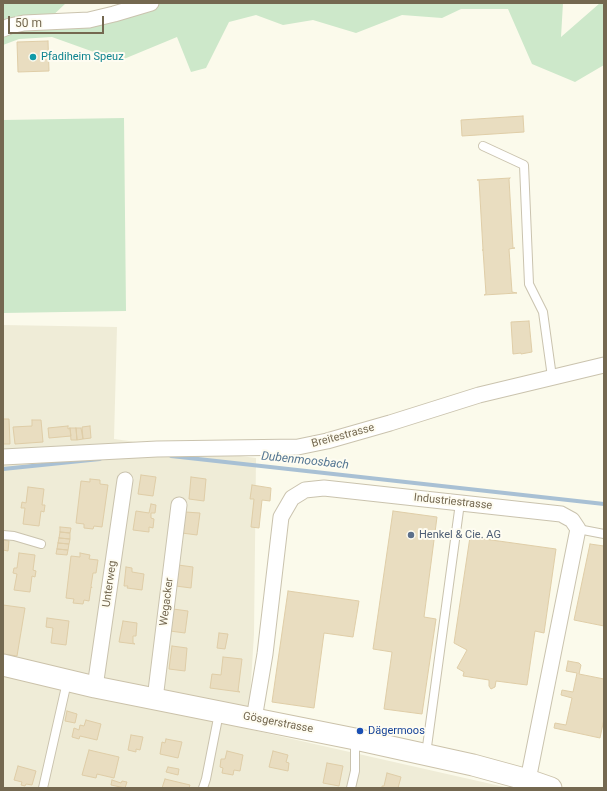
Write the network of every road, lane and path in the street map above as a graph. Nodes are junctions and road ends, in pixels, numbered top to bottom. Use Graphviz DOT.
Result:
graph roads {
  1 [pos="151,3"];
  2 [pos="3,29"];
  3 [pos="482,146"];
  4 [pos="604,366"];
  5 [pos="552,377"];
  6 [pos="3,457"];
  7 [pos="125,480"];
  8 [pos="460,503"];
  9 [pos="179,505"];
  10 [pos="578,529"];
  11 [pos="604,534"];
  12 [pos="3,535"];
  13 [pos="41,544"];
  14 [pos="3,664"];
  15 [pos="67,680"];
  16 [pos="95,687"];
  17 [pos="155,699"];
  18 [pos="219,712"];
  19 [pos="254,719"];
  20 [pos="355,739"];
  21 [pos="426,754"];
  22 [pos="528,780"];
  23 [pos="42,788"];
  24 [pos="203,788"];
  25 [pos="351,788"];
  26 [pos="551,788"];
  1 -- 2 [label="street"];
  3 -- 5 [label="lane"];
  4 -- 5 [label="street, Breitestrasse"];
  5 -- 6 [label="street, Breitestrasse"];
  7 -- 16 [label="street, Unterweg"];
  8 -- 10 [label="street, Industriestrasse"];
  8 -- 19 [label="street, Industriestrasse"];
  8 -- 21 [label="lane"];
  9 -- 17 [label="street, Wegacker"];
  10 -- 11 [label="lane"];
  10 -- 22 [label="street"];
  12 -- 13 [label="lane"];
  14 -- 15 [label="main road, Gösgerstrasse"];
  15 -- 16 [label="main road, Gösgerstrasse"];
  15 -- 23 [label="lane"];
  16 -- 17 [label="main road, Gösgerstrasse"];
  17 -- 18 [label="main road, Gösgerstrasse"];
  18 -- 19 [label="main road, Gösgerstrasse"];
  18 -- 24 [label="lane"];
  19 -- 20 [label="main road, Gösgerstrasse"];
  20 -- 21 [label="main road, Gösgerstrasse"];
  20 -- 25 [label="lane"];
  21 -- 22 [label="main road, Gösgerstrasse"];
  22 -- 26 [label="main road, Gösgerstrasse"];
}
